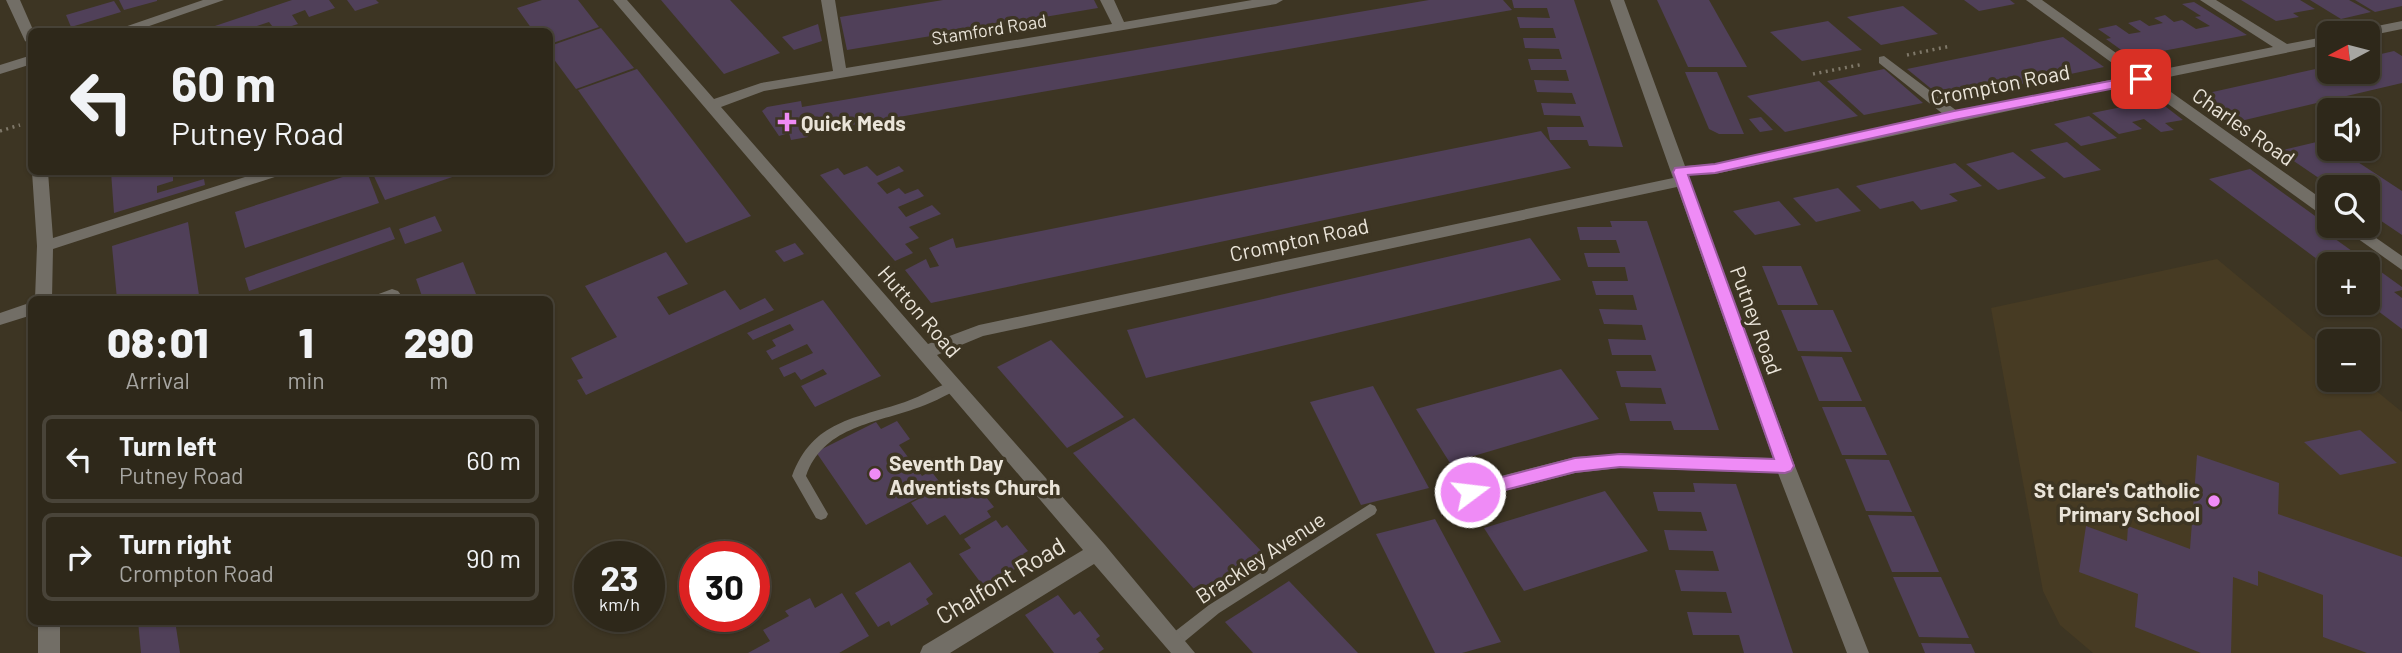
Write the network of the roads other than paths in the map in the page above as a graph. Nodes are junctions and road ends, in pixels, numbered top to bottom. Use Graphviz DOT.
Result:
graph roads {
  1 [pos="13,0"];
  2 [pos="217,0"];
  3 [pos="620,0"];
  4 [pos="828,0"];
  5 [pos="1107,0"];
  6 [pos="1276,0"];
  7 [pos="1617,0"];
  8 [pos="2033,0"];
  9 [pos="2207,0"];
  10 [pos="2402,25"];
  11 [pos="1121,27"];
  12 [pos="129,28"];
  13 [pos="2380,29"];
  14 [pos="28,32"];
  15 [pos="2317,42"];
  16 [pos="2284,49"];
  17 [pos="28,60"];
  18 [pos="1884,60"];
  19 [pos="0,70"];
  20 [pos="840,73"];
  21 [pos="2141,79"];
  22 [pos="710,106"];
  23 [pos="1954,116"];
  24 [pos="40,175"];
  25 [pos="267,175"];
  26 [pos="1682,176"];
  27 [pos="2317,204"];
  28 [pos="2365,238"];
  29 [pos="45,246"];
  30 [pos="2402,264"];
  31 [pos="44,296"];
  32 [pos="28,310"];
  33 [pos="0,319"];
  34 [pos="927,352"];
  35 [pos="955,385"];
  36 [pos="1785,466"];
  37 [pos="1470,492"];
  38 [pos="1370,510"];
  39 [pos="821,514"];
  40 [pos="1098,551"];
  41 [pos="49,625"];
  42 [pos="1179,647"];
  43 [pos="49,653"];
  44 [pos="931,653"];
  45 [pos="1858,653"];
  1 -- 14 [label="street"];
  2 -- 12 [label="street"];
  3 -- 22 [label="street, Hutton Road"];
  4 -- 20 [label="street"];
  5 -- 11 [label="street"];
  6 -- 11 [label="street, Stamford Road"];
  7 -- 26 [label="street, Putney Road"];
  8 -- 21 [label="street, Charles Road"];
  9 -- 16 [label="street"];
  10 -- 13 [label="street"];
  11 -- 20 [label="street, Stamford Road"];
  15 -- 16 [label="street, Crompton Road"];
  16 -- 21 [label="street, Crompton Road"];
  17 -- 19 [label="street"];
  18 -- 23 [label="street"];
  20 -- 22 [label="street, Stamford Road"];
  21 -- 23 [label="street, Crompton Road"];
  21 -- 27 [label="street, Charles Road"];
  22 -- 34 [label="street, Hutton Road"];
  23 -- 26 [label="street, Crompton Road"];
  24 -- 29 [label="street"];
  25 -- 29 [label="street"];
  26 -- 34 [label="street, Crompton Road"];
  26 -- 36 [label="street, Putney Road"];
  28 -- 30 [label="street"];
  29 -- 31 [label="street"];
  32 -- 33 [label="street"];
  34 -- 35 [label="street, Hutton Road"];
  35 -- 39 [label="lane"];
  35 -- 40 [label="street, Hutton Road"];
  36 -- 37 [label="street"];
  36 -- 45 [label="street, Putney Road"];
  38 -- 42 [label="lane, Brackley Avenue"];
  40 -- 42 [label="street, Hutton Road"];
  40 -- 44 [label="street, Chalfont Road"];
  41 -- 43 [label="street"];
}
